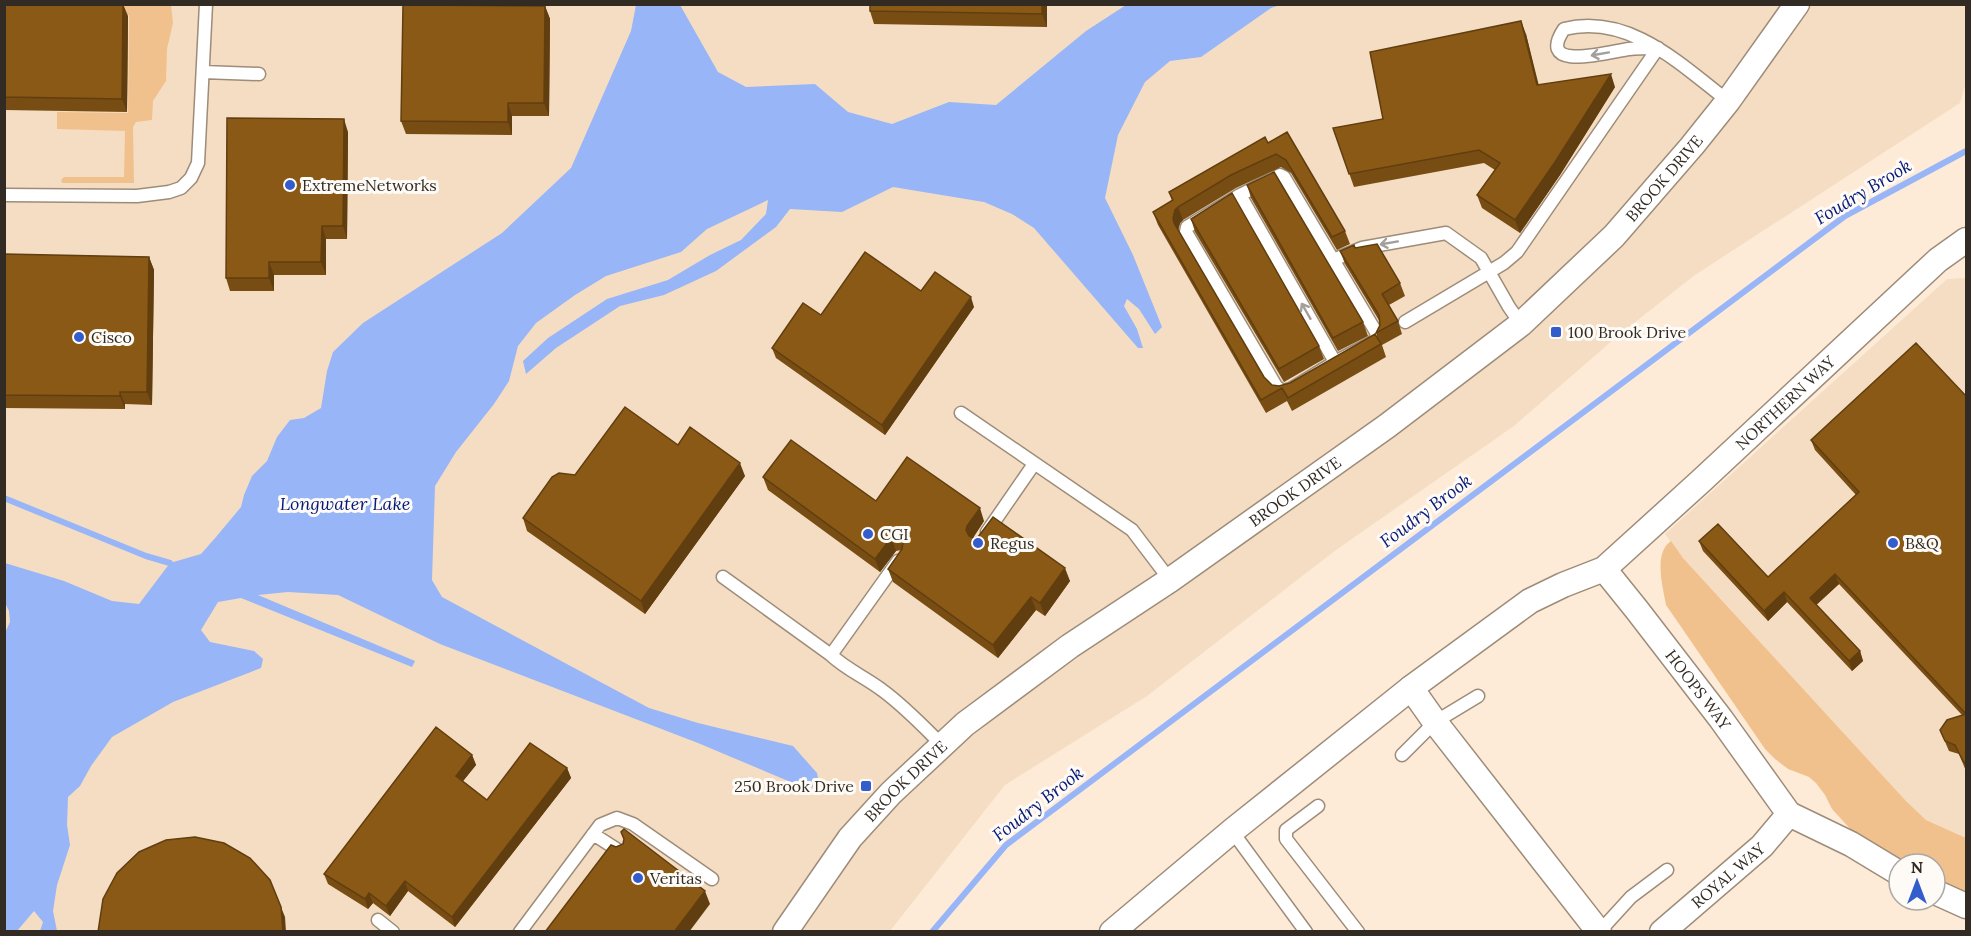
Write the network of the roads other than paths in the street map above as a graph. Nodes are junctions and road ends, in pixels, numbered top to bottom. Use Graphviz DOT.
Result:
graph roads {
  1 [pos="206,4"];
  2 [pos="1797,4"];
  3 [pos="1785,15"];
  4 [pos="1658,48"];
  5 [pos="203,72"];
  6 [pos="259,74"];
  7 [pos="1728,101"];
  8 [pos="4,195"];
  9 [pos="1240,195"];
  10 [pos="1966,240"];
  11 [pos="1333,260"];
  12 [pos="1490,271"];
  13 [pos="1405,322"];
  14 [pos="1521,324"];
  15 [pos="1335,362"];
  16 [pos="962,413"];
  17 [pos="1035,464"];
  18 [pos="979,543"];
  19 [pos="900,558"];
  20 [pos="1604,569"];
  21 [pos="723,577"];
  22 [pos="1170,580"];
  23 [pos="831,655"];
  24 [pos="1411,688"];
  25 [pos="1478,696"];
  26 [pos="1435,722"];
  27 [pos="942,745"];
  28 [pos="1402,755"];
  29 [pos="1318,806"];
  30 [pos="1789,814"];
  31 [pos="1232,831"];
  32 [pos="593,834"];
  33 [pos="621,852"];
  34 [pos="1887,866"];
  35 [pos="1667,870"];
  36 [pos="712,879"];
  37 [pos="1947,897"];
  38 [pos="1966,906"];
  39 [pos="378,920"];
  40 [pos="1664,931"];
  41 [pos="393,932"];
  42 [pos="520,932"];
  43 [pos="786,932"];
  44 [pos="1112,932"];
  45 [pos="1306,932"];
  46 [pos="1358,932"];
  47 [pos="1599,932"];
  1 -- 5 [label="lane"];
  2 -- 3 [label="street, BROOK DRIVE"];
  3 -- 7 [label="street, BROOK DRIVE"];
  4 -- 4 [label="lane, one-way"];
  4 -- 7 [label="lane"];
  4 -- 12 [label="lane"];
  5 -- 6 [label="lane"];
  5 -- 8 [label="lane"];
  7 -- 14 [label="street, BROOK DRIVE"];
  9 -- 11 [label="lane"];
  15 -- 9 [label="lane, one-way"];
  9 -- 15 [label="lane"];
  10 -- 20 [label="street, NORTHERN WAY"];
  12 -- 11 [label="lane, one-way"];
  11 -- 15 [label="lane"];
  12 -- 13 [label="lane"];
  12 -- 14 [label="lane"];
  14 -- 22 [label="street, BROOK DRIVE"];
  16 -- 17 [label="lane"];
  17 -- 18 [label="lane"];
  17 -- 22 [label="lane"];
  19 -- 23 [label="lane"];
  20 -- 24 [label="street"];
  20 -- 30 [label="street, HOOPS WAY"];
  21 -- 23 [label="lane"];
  22 -- 27 [label="street, BROOK DRIVE"];
  23 -- 27 [label="lane"];
  24 -- 26 [label="street"];
  24 -- 31 [label="street"];
  25 -- 26 [label="lane"];
  26 -- 28 [label="lane"];
  26 -- 47 [label="street"];
  27 -- 43 [label="street, BROOK DRIVE"];
  29 -- 46 [label="lane"];
  30 -- 34 [label="street"];
  30 -- 40 [label="street, ROYAL WAY"];
  31 -- 44 [label="street"];
  31 -- 45 [label="lane"];
  32 -- 33 [label="lane"];
  32 -- 36 [label="lane"];
  32 -- 42 [label="lane"];
  35 -- 47 [label="lane"];
  37 -- 38 [label="street"];
  39 -- 41 [label="lane"];
}
